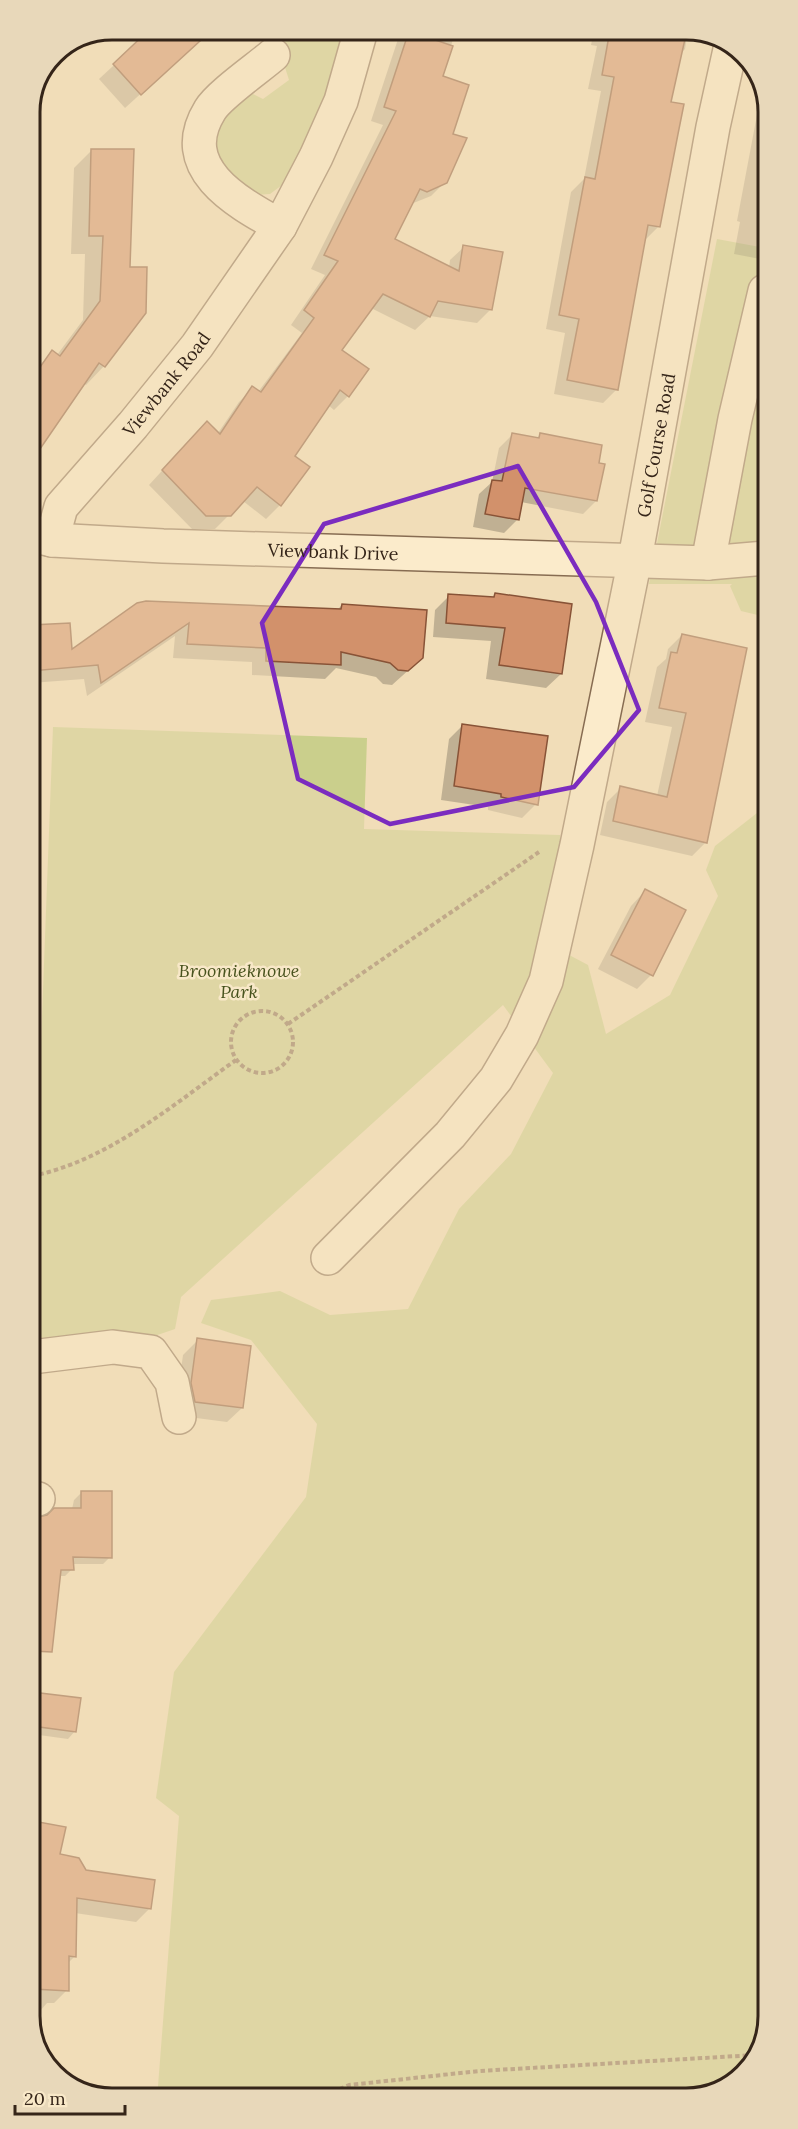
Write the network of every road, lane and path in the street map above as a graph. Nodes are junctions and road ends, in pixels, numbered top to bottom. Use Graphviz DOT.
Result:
graph roads {
  1 [pos="358,41"];
  2 [pos="729,55"];
  3 [pos="265,67"];
  4 [pos="280,226"];
  5 [pos="758,321"];
  6 [pos="42,538"];
  7 [pos="635,559"];
  8 [pos="758,559"];
  9 [pos="708,563"];
  10 [pos="580,834"];
  11 [pos="288,1023"];
  12 [pos="236,1060"];
  13 [pos="41,1174"];
  14 [pos="328,1258"];
  15 [pos="41,1356"];
  16 [pos="178,1418"];
  17 [pos="746,2056"];
  18 [pos="342,2088"];
  1 -- 4 [label="street, Viewbank Road"];
  2 -- 7 [label="street, Golf Course Road"];
  3 -- 4 [label="street"];
  4 -- 6 [label="street, Viewbank Road"];
  5 -- 9 [label="street"];
  6 -- 7 [label="street, Viewbank Drive"];
  7 -- 9 [label="street, Viewbank Drive"];
  7 -- 10 [label="street, Golf Course Road"];
  8 -- 9 [label="street, Viewbank Drive"];
  10 -- 11 [label="path"];
  10 -- 14 [label="street, Golf Course Road"];
  11 -- 12 [label="path"];
  11 -- 12 [label="path"];
  12 -- 13 [label="path"];
  15 -- 16 [label="street"];
  17 -- 18 [label="path"];
}
